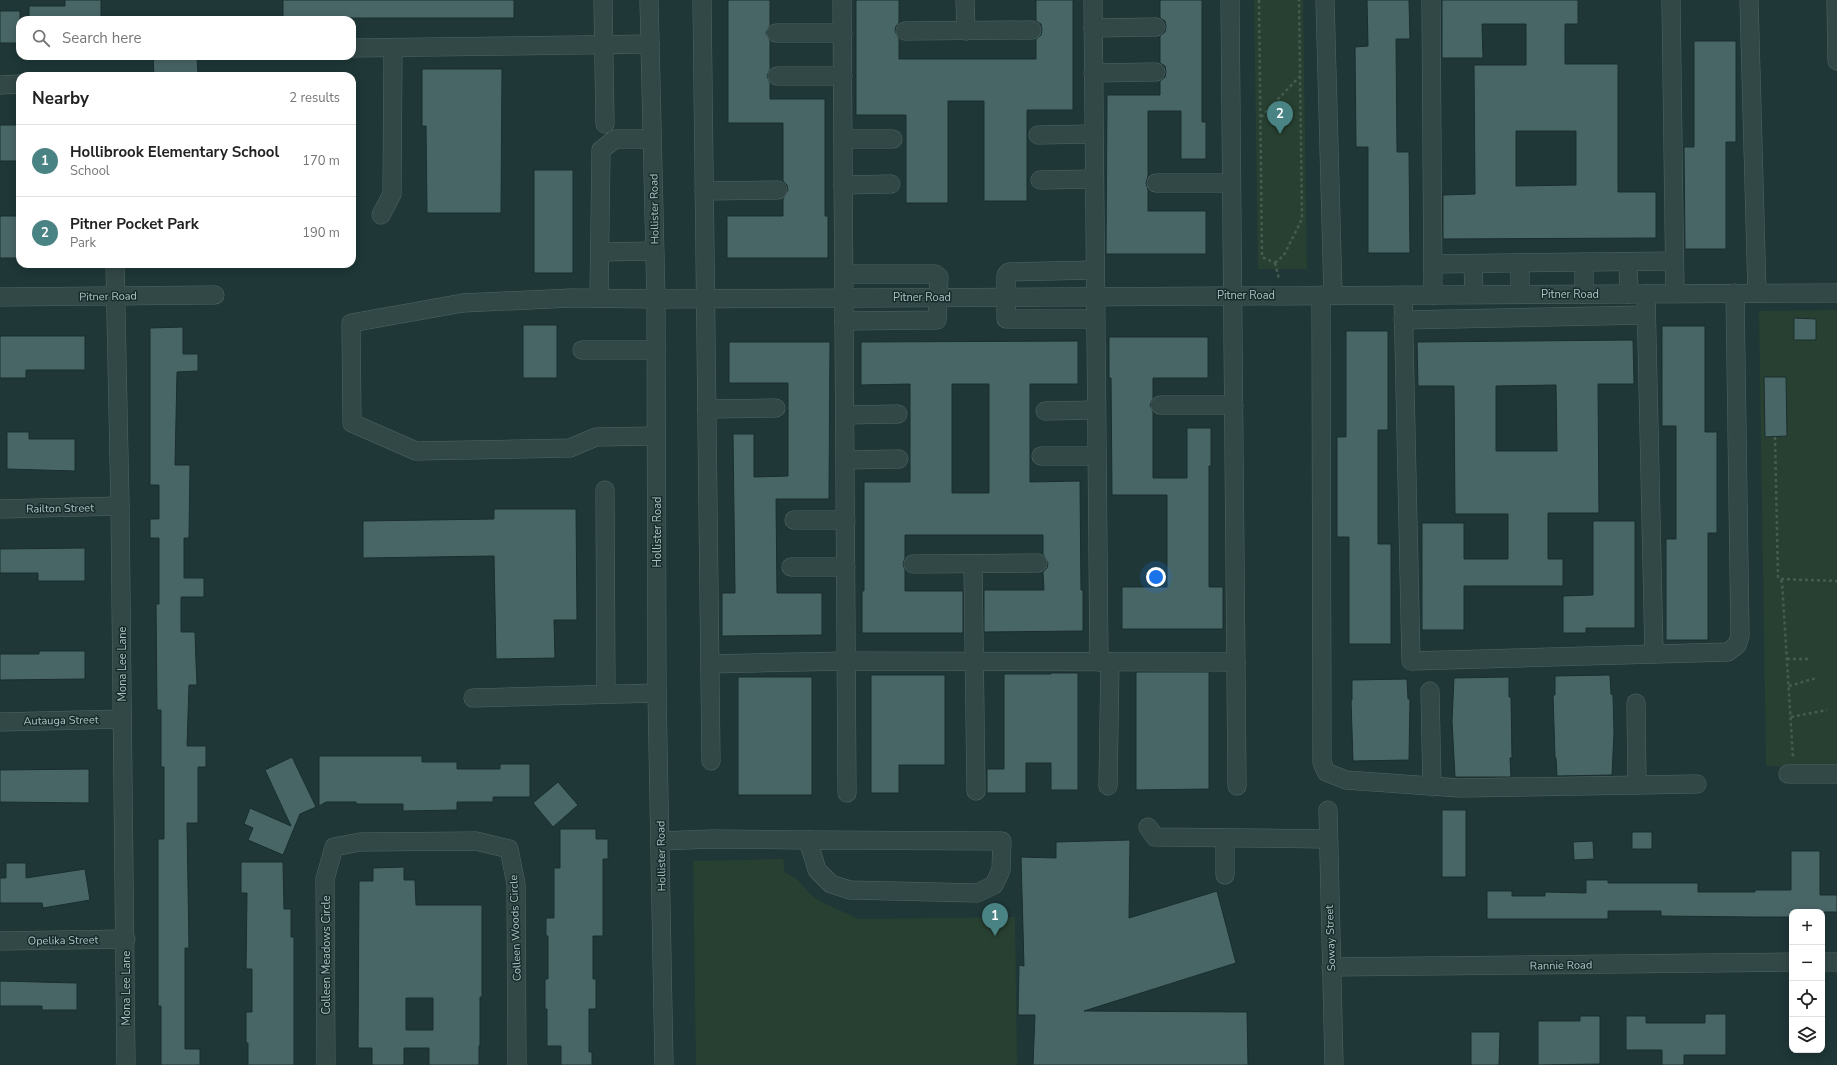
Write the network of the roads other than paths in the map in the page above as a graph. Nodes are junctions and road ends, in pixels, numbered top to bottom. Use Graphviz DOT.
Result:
graph roads {
  1 [pos="603,0"];
  2 [pos="649,0"];
  3 [pos="702,0"];
  4 [pos="842,0"];
  5 [pos="966,0"];
  6 [pos="1093,0"];
  7 [pos="1230,0"];
  8 [pos="1325,0"];
  9 [pos="1431,0"];
  10 [pos="1671,0"];
  11 [pos="1749,0"];
  12 [pos="1836,0"];
  13 [pos="1156,27"];
  14 [pos="1093,28"];
  15 [pos="905,30"];
  16 [pos="966,30"];
  17 [pos="1032,30"];
  18 [pos="776,33"];
  19 [pos="843,33"];
  20 [pos="604,44"];
  21 [pos="650,44"];
  22 [pos="356,48"];
  23 [pos="393,48"];
  24 [pos="1837,61"];
  25 [pos="1156,72"];
  26 [pos="1093,73"];
  27 [pos="777,76"];
  28 [pos="843,76"];
  29 [pos="16,84"];
  30 [pos="0,85"];
  31 [pos="605,124"];
  32 [pos="1094,134"];
  33 [pos="1038,135"];
  34 [pos="652,138"];
  35 [pos="843,139"];
  36 [pos="893,139"];
  37 [pos="1094,179"];
  38 [pos="1040,180"];
  39 [pos="1156,183"];
  40 [pos="1231,183"];
  41 [pos="844,184"];
  42 [pos="891,184"];
  43 [pos="778,190"];
  44 [pos="704,191"];
  45 [pos="381,215"];
  46 [pos="654,251"];
  47 [pos="600,252"];
  48 [pos="1674,261"];
  49 [pos="1584,262"];
  50 [pos="1628,262"];
  51 [pos="1520,263"];
  52 [pos="1433,264"];
  53 [pos="1473,264"];
  54 [pos="115,268"];
  55 [pos="1095,270"];
  56 [pos="1052,271"];
  57 [pos="844,274"];
  58 [pos="890,274"];
  59 [pos="1675,293"];
  60 [pos="1735,293"];
  61 [pos="1757,293"];
  62 [pos="1837,293"];
  63 [pos="1474,294"];
  64 [pos="1494,294"];
  65 [pos="1520,294"];
  66 [pos="1560,294"];
  67 [pos="1584,294"];
  68 [pos="1603,294"];
  69 [pos="1637,294"];
  70 [pos="116,295"];
  71 [pos="215,295"];
  72 [pos="1233,295"];
  73 [pos="1327,295"];
  74 [pos="1403,295"];
  75 [pos="1433,295"];
  76 [pos="1454,295"];
  77 [pos="1095,296"];
  78 [pos="0,297"];
  79 [pos="937,297"];
  80 [pos="1006,297"];
  81 [pos="1052,297"];
  82 [pos="599,298"];
  83 [pos="844,298"];
  84 [pos="891,298"];
  85 [pos="656,299"];
  86 [pos="706,299"];
  87 [pos="1646,315"];
  88 [pos="1604,316"];
  89 [pos="1560,317"];
  90 [pos="1051,318"];
  91 [pos="1494,318"];
  92 [pos="1095,319"];
  93 [pos="1455,319"];
  94 [pos="892,320"];
  95 [pos="1403,320"];
  96 [pos="844,321"];
  97 [pos="582,350"];
  98 [pos="656,350"];
  99 [pos="1160,405"];
  100 [pos="1234,405"];
  101 [pos="776,408"];
  102 [pos="707,409"];
  103 [pos="1096,410"];
  104 [pos="1045,411"];
  105 [pos="845,414"];
  106 [pos="898,414"];
  107 [pos="656,436"];
  108 [pos="1042,456"];
  109 [pos="1097,456"];
  110 [pos="899,459"];
  111 [pos="845,460"];
  112 [pos="605,490"];
  113 [pos="120,506"];
  114 [pos="0,509"];
  115 [pos="794,520"];
  116 [pos="846,520"];
  117 [pos="1038,563"];
  118 [pos="913,564"];
  119 [pos="973,564"];
  120 [pos="790,568"];
  121 [pos="846,568"];
  122 [pos="1654,654"];
  123 [pos="846,661"];
  124 [pos="974,662"];
  125 [pos="1105,662"];
  126 [pos="1236,662"];
  127 [pos="710,664"];
  128 [pos="1430,691"];
  129 [pos="657,693"];
  130 [pos="606,694"];
  131 [pos="473,698"];
  132 [pos="1636,703"];
  133 [pos="122,719"];
  134 [pos="0,722"];
  135 [pos="711,761"];
  136 [pos="1791,774"];
  137 [pos="1837,774"];
  138 [pos="1697,784"];
  139 [pos="1637,785"];
  140 [pos="1108,786"];
  141 [pos="1237,786"];
  142 [pos="1432,787"];
  143 [pos="976,791"];
  144 [pos="847,794"];
  145 [pos="1328,810"];
  146 [pos="1148,827"];
  147 [pos="1225,838"];
  148 [pos="1328,839"];
  149 [pos="808,840"];
  150 [pos="661,841"];
  151 [pos="334,847"];
  152 [pos="1225,876"];
  153 [pos="126,939"];
  154 [pos="0,940"];
  155 [pos="1789,962"];
  156 [pos="1825,962"];
  157 [pos="1837,962"];
  158 [pos="1331,967"];
  159 [pos="126,1065"];
  160 [pos="326,1065"];
  161 [pos="517,1065"];
  162 [pos="664,1065"];
  163 [pos="1334,1065"];
  1 -- 20 [label="street"];
  2 -- 21 [label="street, Hollister Road"];
  3 -- 44 [label="street"];
  4 -- 19 [label="street"];
  5 -- 16 [label="street"];
  6 -- 14 [label="street"];
  7 -- 40 [label="street"];
  8 -- 73 [label="street"];
  9 -- 52 [label="street"];
  10 -- 48 [label="street"];
  11 -- 61 [label="street"];
  12 -- 24 [label="street"];
  13 -- 14 [label="street"];
  14 -- 26 [label="street"];
  15 -- 16 [label="street"];
  16 -- 17 [label="street"];
  18 -- 19 [label="street"];
  19 -- 28 [label="street"];
  20 -- 21 [label="street"];
  20 -- 23 [label="street"];
  20 -- 31 [label="street"];
  21 -- 34 [label="street, Hollister Road"];
  22 -- 23 [label="street"];
  23 -- 45 [label="street"];
  25 -- 26 [label="street"];
  26 -- 32 [label="street"];
  27 -- 28 [label="street"];
  28 -- 35 [label="street"];
  29 -- 30 [label="street"];
  32 -- 33 [label="street"];
  32 -- 37 [label="street"];
  34 -- 46 [label="street, Hollister Road"];
  34 -- 47 [label="street"];
  35 -- 36 [label="street"];
  35 -- 41 [label="street"];
  37 -- 38 [label="street"];
  37 -- 55 [label="street"];
  39 -- 40 [label="street"];
  40 -- 72 [label="street"];
  41 -- 42 [label="street"];
  41 -- 57 [label="street"];
  43 -- 44 [label="street"];
  44 -- 86 [label="street"];
  46 -- 47 [label="street"];
  46 -- 85 [label="street, Hollister Road"];
  47 -- 82 [label="street"];
  48 -- 50 [label="street"];
  48 -- 59 [label="street"];
  49 -- 50 [label="street"];
  49 -- 51 [label="street"];
  49 -- 67 [label="street"];
  50 -- 69 [label="street"];
  51 -- 53 [label="street"];
  51 -- 65 [label="street"];
  52 -- 53 [label="street"];
  52 -- 75 [label="street"];
  53 -- 63 [label="street"];
  54 -- 70 [label="street, Mona Lee Lane"];
  55 -- 56 [label="street"];
  55 -- 77 [label="street"];
  56 -- 80 [label="street"];
  56 -- 81 [label="street"];
  57 -- 58 [label="street"];
  57 -- 83 [label="street"];
  58 -- 79 [label="street"];
  58 -- 84 [label="street"];
  59 -- 60 [label="street, Pitner Road"];
  59 -- 69 [label="street, Pitner Road"];
  60 -- 61 [label="street, Pitner Road"];
  60 -- 122 [label="street"];
  61 -- 62 [label="street, Pitner Road"];
  63 -- 64 [label="street, Pitner Road"];
  63 -- 76 [label="street, Pitner Road"];
  64 -- 65 [label="street, Pitner Road"];
  64 -- 91 [label="street"];
  65 -- 66 [label="street, Pitner Road"];
  66 -- 67 [label="street, Pitner Road"];
  66 -- 89 [label="street"];
  67 -- 68 [label="street, Pitner Road"];
  68 -- 69 [label="street, Pitner Road"];
  68 -- 88 [label="street"];
  69 -- 87 [label="street"];
  70 -- 71 [label="street, Pitner Road"];
  70 -- 78 [label="street, Pitner Road"];
  70 -- 113 [label="street, Mona Lee Lane"];
  72 -- 73 [label="street, Pitner Road"];
  72 -- 77 [label="street, Pitner Road"];
  72 -- 100 [label="street"];
  73 -- 74 [label="street, Pitner Road"];
  73 -- 142 [label="street"];
  74 -- 75 [label="street, Pitner Road"];
  74 -- 95 [label="street"];
  75 -- 76 [label="street, Pitner Road"];
  76 -- 93 [label="street"];
  77 -- 81 [label="street, Pitner Road"];
  77 -- 92 [label="street"];
  79 -- 80 [label="street, Pitner Road"];
  79 -- 84 [label="street, Pitner Road"];
  79 -- 94 [label="street"];
  80 -- 81 [label="street, Pitner Road"];
  80 -- 90 [label="street"];
  81 -- 90 [label="street"];
  82 -- 85 [label="street, Pitner Road"];
  82 -- 107 [label="street, Pitner Road"];
  83 -- 84 [label="street, Pitner Road"];
  83 -- 86 [label="street, Pitner Road"];
  83 -- 96 [label="street"];
  84 -- 94 [label="street"];
  85 -- 86 [label="street, Pitner Road"];
  85 -- 98 [label="street, Hollister Road"];
  86 -- 102 [label="street"];
  87 -- 88 [label="street"];
  87 -- 122 [label="street"];
  88 -- 89 [label="street"];
  89 -- 91 [label="street"];
  90 -- 92 [label="street"];
  91 -- 93 [label="street"];
  92 -- 103 [label="street"];
  93 -- 95 [label="street"];
  94 -- 96 [label="street"];
  95 -- 122 [label="street"];
  96 -- 105 [label="street"];
  97 -- 98 [label="street"];
  98 -- 107 [label="street, Hollister Road"];
  99 -- 100 [label="street"];
  100 -- 126 [label="street"];
  101 -- 102 [label="street"];
  102 -- 127 [label="street"];
  103 -- 104 [label="street"];
  103 -- 109 [label="street"];
  105 -- 106 [label="street"];
  105 -- 111 [label="street"];
  107 -- 129 [label="street, Hollister Road"];
  108 -- 109 [label="street"];
  109 -- 125 [label="street"];
  110 -- 111 [label="street"];
  111 -- 116 [label="street"];
  112 -- 130 [label="street"];
  113 -- 114 [label="street, Railton Street"];
  113 -- 133 [label="street, Mona Lee Lane"];
  115 -- 116 [label="street"];
  116 -- 121 [label="street"];
  117 -- 119 [label="street"];
  118 -- 119 [label="street"];
  119 -- 124 [label="street"];
  120 -- 121 [label="street"];
  121 -- 123 [label="street"];
  123 -- 124 [label="street"];
  123 -- 127 [label="street"];
  123 -- 144 [label="street"];
  124 -- 125 [label="street"];
  124 -- 143 [label="street"];
  125 -- 126 [label="street"];
  125 -- 140 [label="street"];
  126 -- 141 [label="street"];
  127 -- 135 [label="street"];
  128 -- 142 [label="street"];
  129 -- 130 [label="street"];
  129 -- 150 [label="street, Hollister Road"];
  130 -- 131 [label="street"];
  132 -- 139 [label="street"];
  133 -- 134 [label="street, Autauga Street"];
  133 -- 153 [label="street, Mona Lee Lane"];
  136 -- 137 [label="street"];
  138 -- 139 [label="street"];
  139 -- 142 [label="street"];
  145 -- 148 [label="street, Soway Street"];
  146 -- 147 [label="street"];
  147 -- 148 [label="street"];
  147 -- 152 [label="street"];
  148 -- 158 [label="street, Soway Street"];
  149 -- 149 [label="street"];
  149 -- 150 [label="street"];
  150 -- 162 [label="street, Hollister Road"];
  151 -- 160 [label="street, Colleen Meadows Circle"];
  151 -- 161 [label="street, Colleen Woods Circle"];
  153 -- 154 [label="street, Opelika Street"];
  153 -- 159 [label="street, Mona Lee Lane"];
  155 -- 158 [label="street, Rannie Road"];
  156 -- 157 [label="street"];
  158 -- 163 [label="street, Soway Street"];
}
